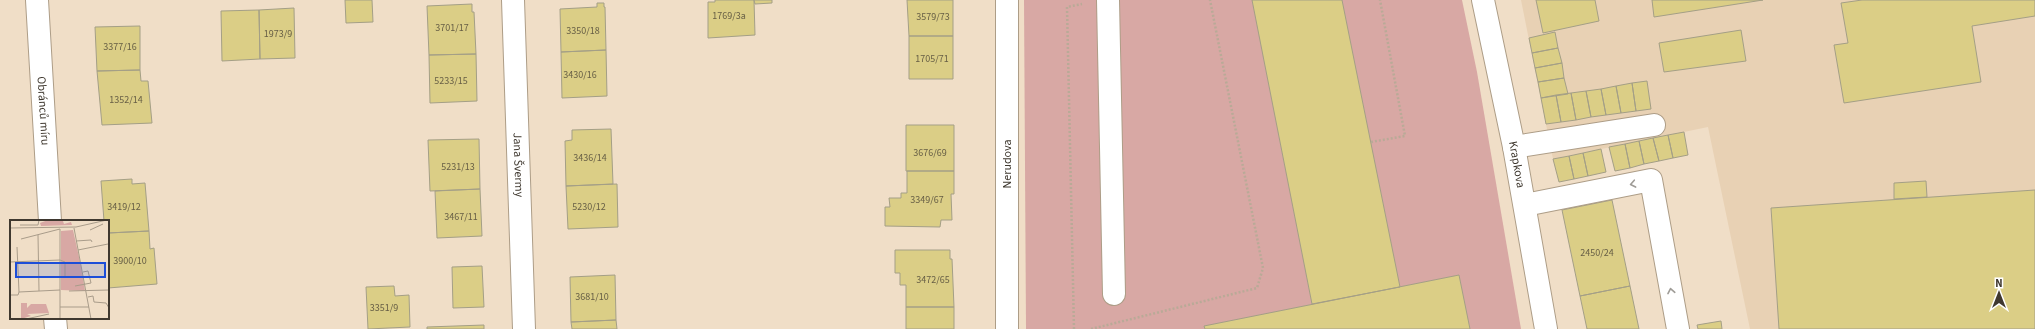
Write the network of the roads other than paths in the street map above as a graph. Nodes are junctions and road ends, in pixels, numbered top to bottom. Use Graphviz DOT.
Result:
graph roads {
  1 [pos="37,0"];
  2 [pos="513,0"];
  3 [pos="1007,0"];
  4 [pos="1108,0"];
  5 [pos="1483,0"];
  6 [pos="1654,125"];
  7 [pos="1514,147"];
  8 [pos="1524,205"];
  9 [pos="50,220"];
  10 [pos="1114,294"];
  11 [pos="55,319"];
  12 [pos="56,329"];
  13 [pos="524,329"];
  14 [pos="1007,329"];
  15 [pos="1546,329"];
  16 [pos="1678,329"];
  1 -- 9 [label="street, Obránců míru"];
  2 -- 13 [label="street, Jana Švermy"];
  3 -- 14 [label="street, Nerudova"];
  4 -- 10 [label="street"];
  5 -- 7 [label="street, Krapkova"];
  6 -- 7 [label="street"];
  7 -- 8 [label="street, Krapkova"];
  8 -- 15 [label="street, Krapkova"];
  16 -- 8 [label="street, one-way"];
  11 -- 12 [label="street"];
}
